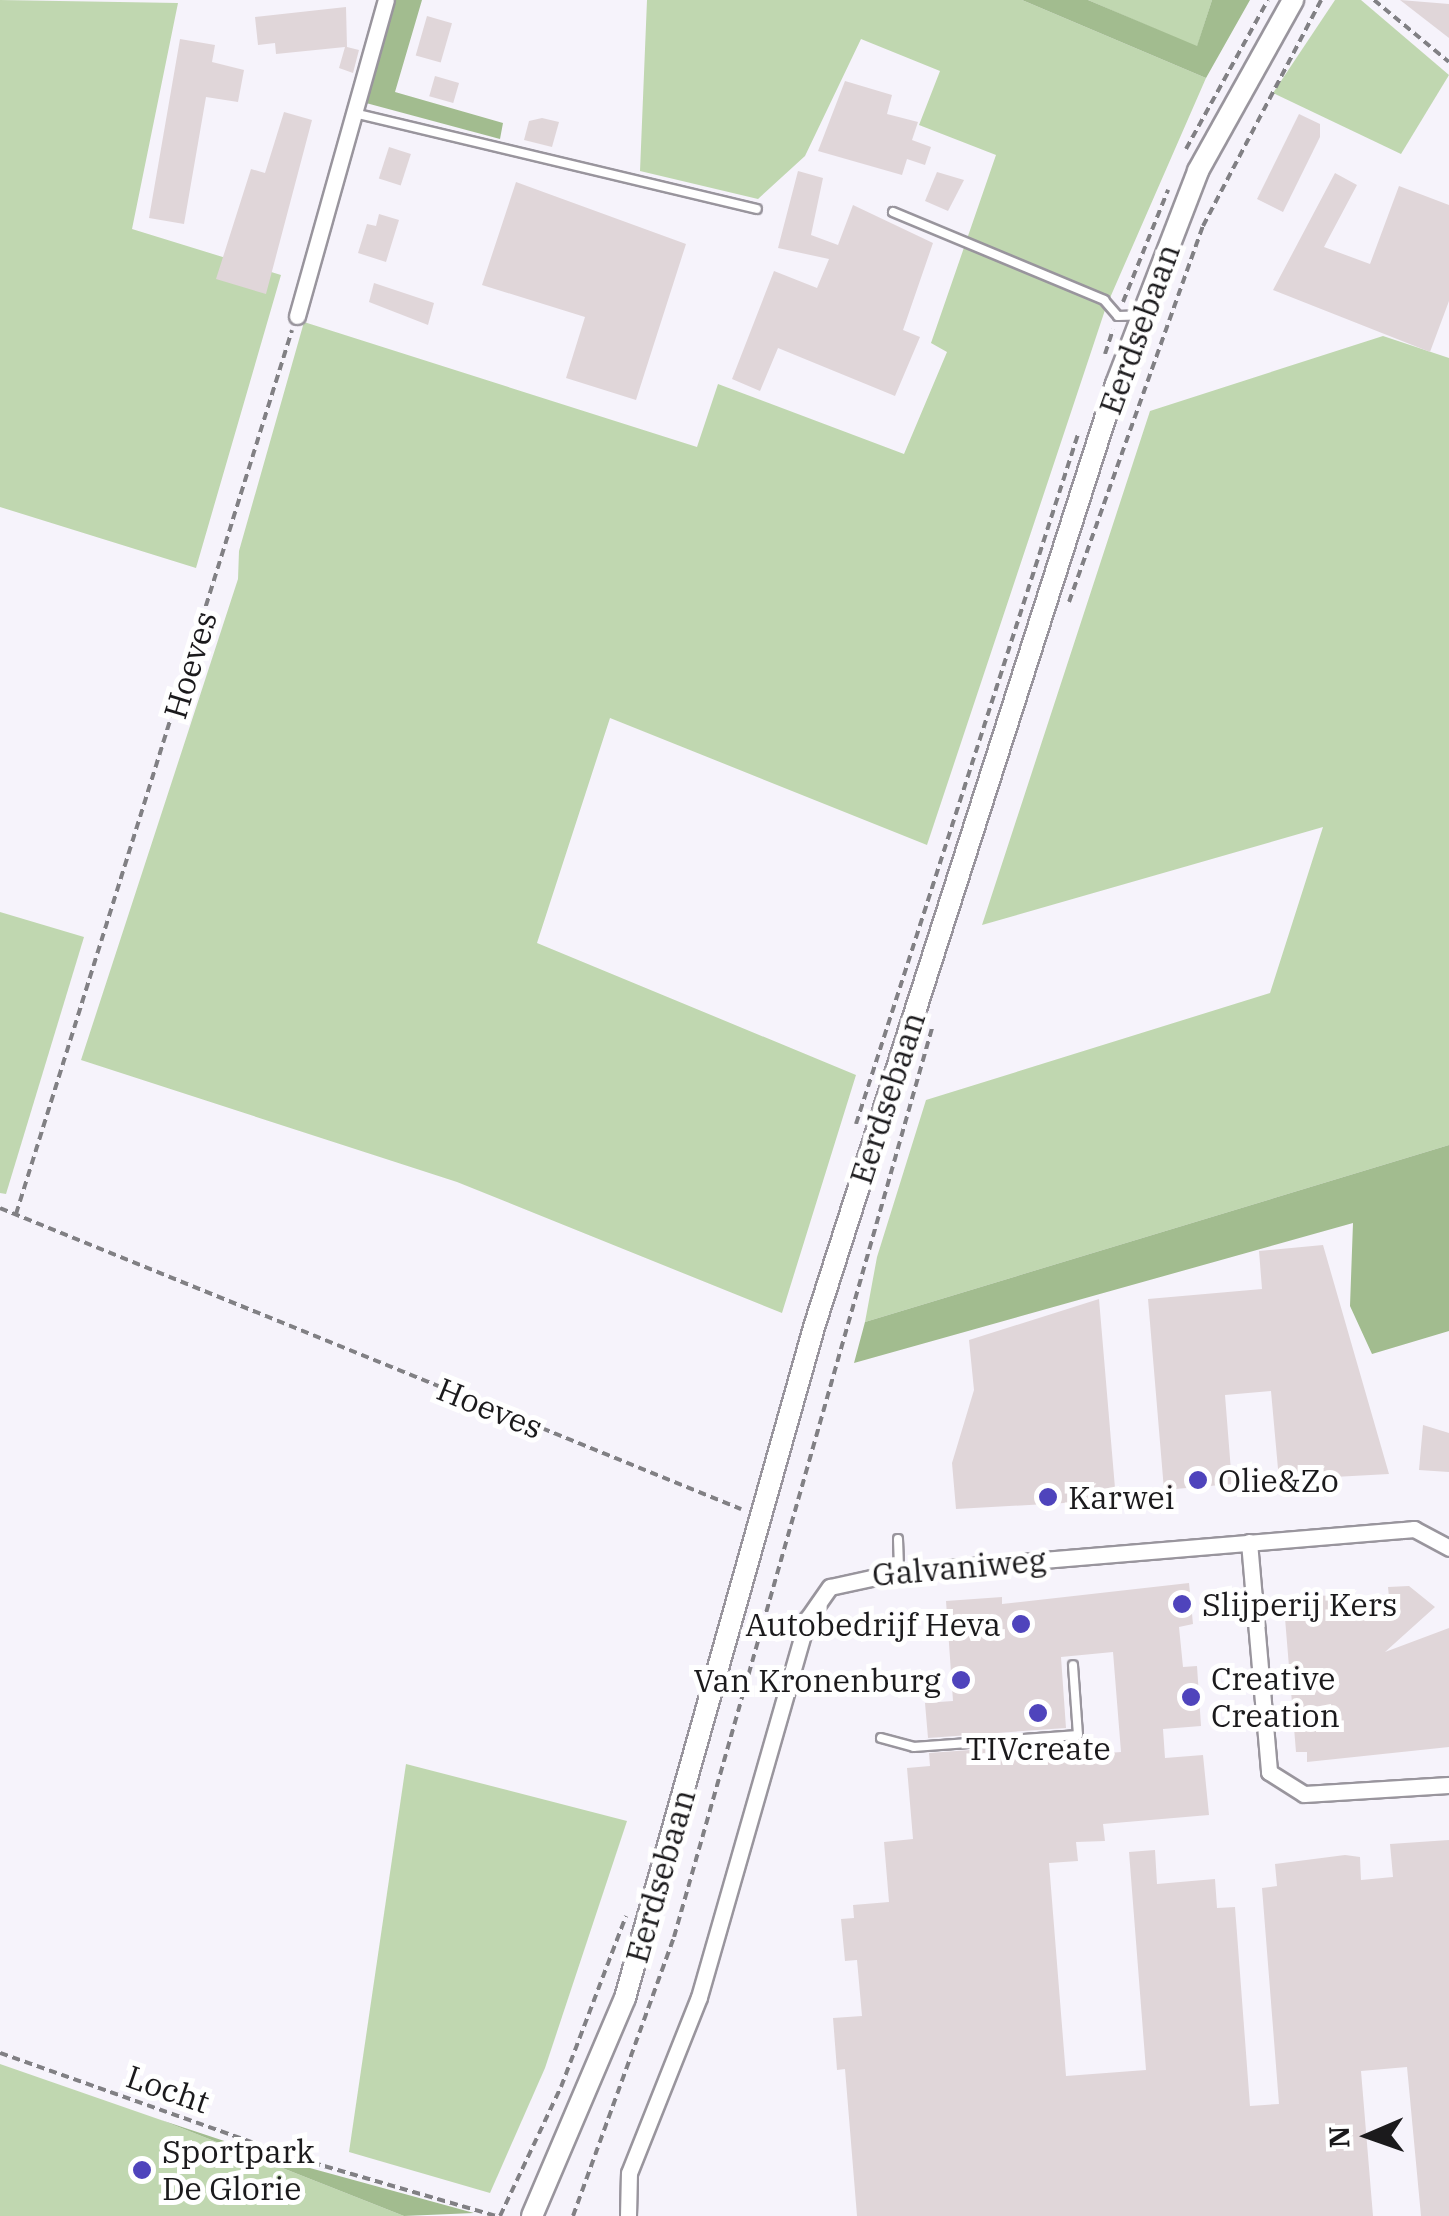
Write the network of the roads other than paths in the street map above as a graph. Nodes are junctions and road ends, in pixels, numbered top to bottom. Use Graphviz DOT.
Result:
graph roads {
  1 [pos="386,0"];
  2 [pos="1293,0"];
  3 [pos="354,113"];
  4 [pos="756,208"];
  5 [pos="893,212"];
  6 [pos="1143,314"];
  7 [pos="297,316"];
  8 [pos="898,1539"];
  9 [pos="1249,1542"];
  10 [pos="1449,1548"];
  11 [pos="899,1572"];
  12 [pos="1073,1665"];
  13 [pos="881,1738"];
  14 [pos="1449,1784"];
  15 [pos="532,2216"];
  16 [pos="628,2216"];
  1 -- 3 [label="street"];
  2 -- 6 [label="main road, Eerdsebaan"];
  3 -- 4 [label="lane"];
  3 -- 7 [label="street"];
  5 -- 6 [label="lane"];
  6 -- 15 [label="main road, Eerdsebaan"];
  8 -- 11 [label="lane"];
  9 -- 10 [label="street, Galvaniweg"];
  9 -- 11 [label="street, Galvaniweg"];
  9 -- 14 [label="street"];
  11 -- 16 [label="street, Galvaniweg"];
  12 -- 13 [label="lane"];
}
